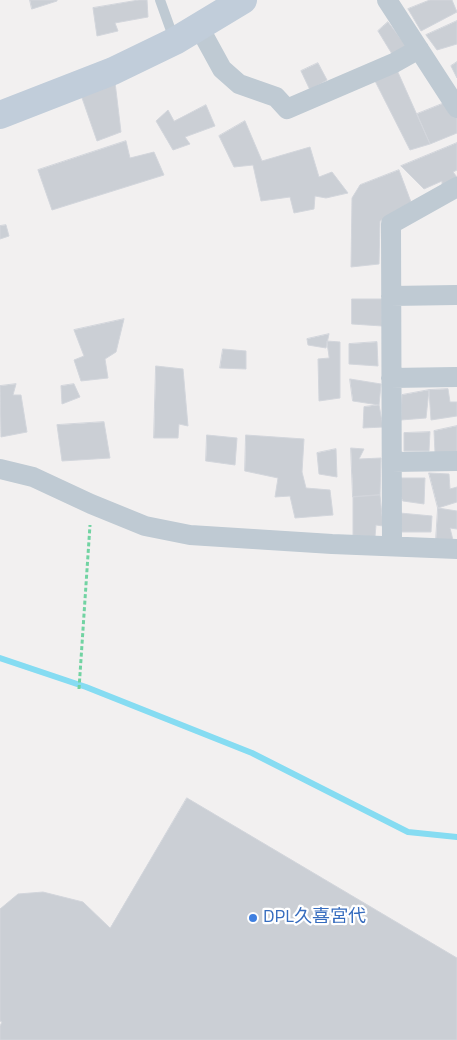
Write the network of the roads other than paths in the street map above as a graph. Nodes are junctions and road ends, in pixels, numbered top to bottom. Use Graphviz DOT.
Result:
graph roads {
  1 [pos="160,0"];
  2 [pos="243,0"];
  3 [pos="387,0"];
  4 [pos="199,27"];
  5 [pos="175,41"];
  6 [pos="419,49"];
  7 [pos="457,108"];
  8 [pos="0,115"];
  9 [pos="457,187"];
  10 [pos="457,295"];
  11 [pos="391,296"];
  12 [pos="457,377"];
  13 [pos="392,378"];
  14 [pos="457,461"];
  15 [pos="392,462"];
  16 [pos="0,470"];
  17 [pos="392,546"];
  18 [pos="457,549"];
  1 -- 5 [label="lane"];
  2 -- 4 [label="street"];
  3 -- 6 [label="street"];
  4 -- 5 [label="street"];
  4 -- 6 [label="street"];
  5 -- 8 [label="street"];
  6 -- 7 [label="street"];
  9 -- 11 [label="street"];
  10 -- 11 [label="street"];
  11 -- 13 [label="street"];
  12 -- 13 [label="street"];
  13 -- 15 [label="street"];
  14 -- 15 [label="street"];
  15 -- 17 [label="street"];
  16 -- 17 [label="street"];
  17 -- 18 [label="street"];
}
